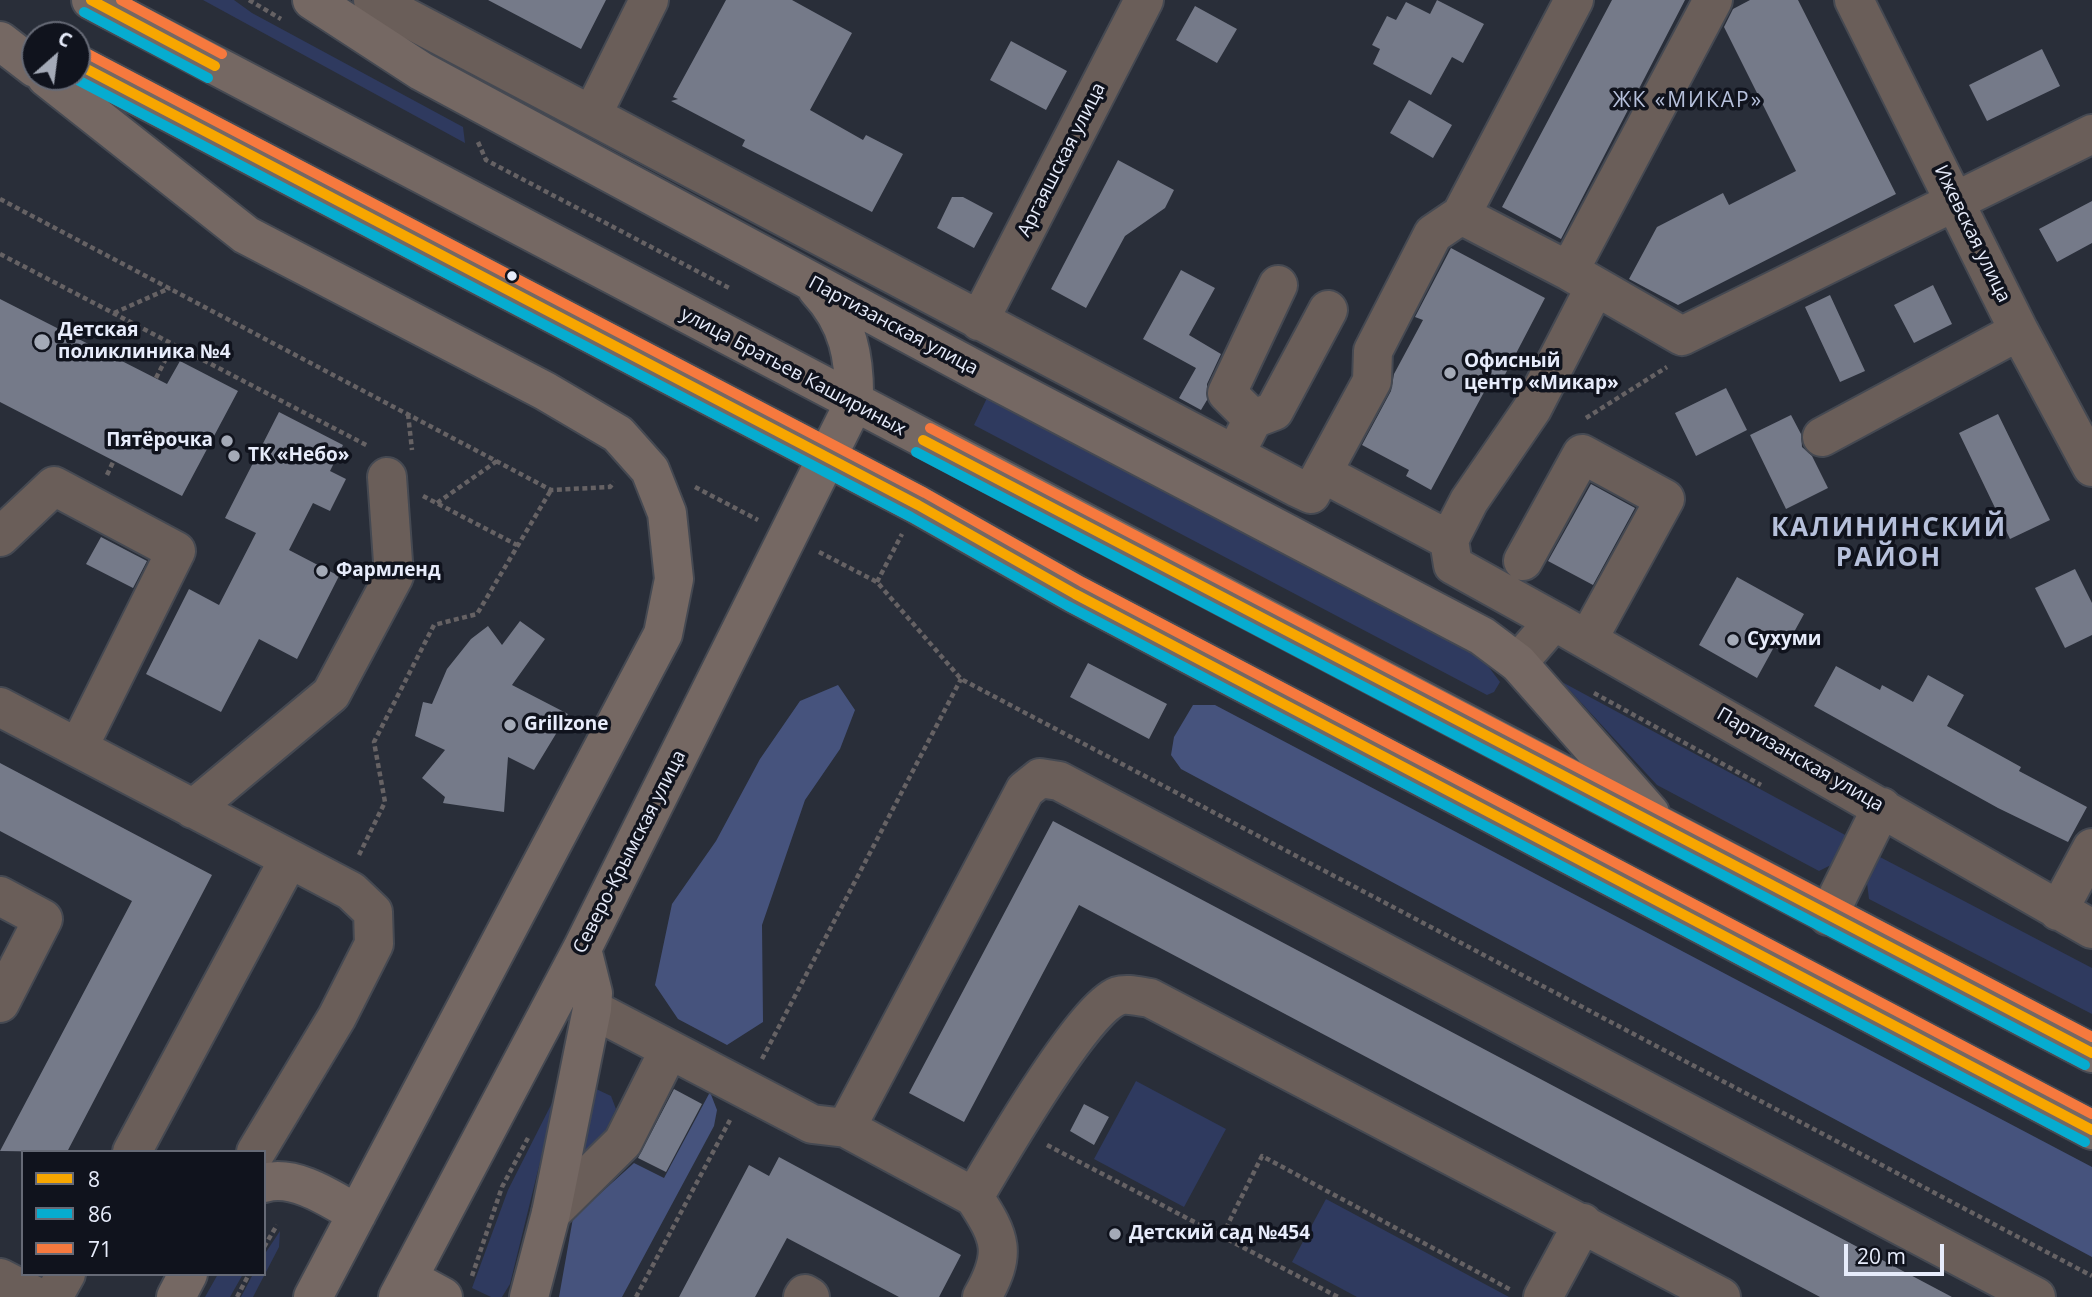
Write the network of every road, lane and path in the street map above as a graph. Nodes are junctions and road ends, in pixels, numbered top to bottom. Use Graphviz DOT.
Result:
graph roads {
  1 [pos="91,0"];
  2 [pos="312,0"];
  3 [pos="373,0"];
  4 [pos="649,0"];
  5 [pos="1144,0"];
  6 [pos="1574,0"];
  7 [pos="1713,0"];
  8 [pos="1854,0"];
  9 [pos="0,23"];
  10 [pos="21,34"];
  11 [pos="0,41"];
  12 [pos="21,57"];
  13 [pos="91,71"];
  14 [pos="64,91"];
  15 [pos="593,113"];
  16 [pos="2092,134"];
  17 [pos="1956,200"];
  18 [pos="1461,215"];
  19 [pos="0,254"];
  20 [pos="1582,279"];
  21 [pos="810,282"];
  22 [pos="1278,285"];
  23 [pos="170,288"];
  24 [pos="1328,310"];
  25 [pos="114,313"];
  26 [pos="979,321"];
  27 [pos="2019,331"];
  28 [pos="173,345"];
  29 [pos="156,379"];
  30 [pos="854,403"];
  31 [pos="1253,419"];
  32 [pos="1822,437"];
  33 [pos="827,459"];
  34 [pos="497,461"];
  35 [pos="1247,461"];
  36 [pos="2092,467"];
  37 [pos="1322,473"];
  38 [pos="387,477"];
  39 [pos="689,480"];
  40 [pos="551,490"];
  41 [pos="437,503"];
  42 [pos="1236,509"];
  43 [pos="0,537"];
  44 [pos="790,537"];
  45 [pos="1449,540"];
  46 [pos="517,545"];
  47 [pos="1523,561"];
  48 [pos="1554,621"];
  49 [pos="1588,639"];
  50 [pos="1518,663"];
  51 [pos="961,679"];
  52 [pos="0,707"];
  53 [pos="78,748"];
  54 [pos="1882,807"];
  55 [pos="193,809"];
  56 [pos="1665,830"];
  57 [pos="2092,848"];
  58 [pos="289,859"];
  59 [pos="351,891"];
  60 [pos="0,895"];
  61 [pos="2058,911"];
  62 [pos="1828,916"];
  63 [pos="2092,929"];
  64 [pos="582,949"];
  65 [pos="0,1003"];
  66 [pos="592,1009"];
  67 [pos="669,1050"];
  68 [pos="2092,1053"];
  69 [pos="745,1090"];
  70 [pos="533,1128"];
  71 [pos="846,1128"];
  72 [pos="1016,1128"];
  73 [pos="2092,1130"];
  74 [pos="133,1150"];
  75 [pos="257,1150"];
  76 [pos="266,1182"];
  77 [pos="974,1197"];
  78 [pos="551,1213"];
  79 [pos="357,1214"];
  80 [pos="1583,1223"];
  81 [pos="277,1225"];
  82 [pos="1222,1236"];
  83 [pos="266,1244"];
  84 [pos="64,1276"];
  85 [pos="187,1276"];
  86 [pos="248,1276"];
  87 [pos="2092,1276"];
  88 [pos="0,1278"];
  89 [pos="403,1287"];
  90 [pos="456,1291"];
  91 [pos="37,1297"];
  92 [pos="53,1297"];
  93 [pos="176,1297"];
  94 [pos="237,1297"];
  95 [pos="313,1297"];
  96 [pos="529,1297"];
  97 [pos="636,1297"];
  98 [pos="803,1297"];
  99 [pos="810,1297"];
  100 [pos="982,1297"];
  101 [pos="1338,1297"];
  102 [pos="1524,1297"];
  103 [pos="1543,1297"];
  104 [pos="1721,1297"];
  105 [pos="2036,1297"];
  1 -- 30 [label="main road, улица Братьев Кашириных"];
  2 -- 21 [label="main road, Партизанская улица"];
  3 -- 15 [label="street"];
  4 -- 15 [label="street"];
  5 -- 26 [label="street, Аргаяшская улица"];
  6 -- 18 [label="street"];
  7 -- 20 [label="street"];
  8 -- 17 [label="street, Ижевская улица"];
  9 -- 10 [label="main road"];
  11 -- 12 [label="main road"];
  13 -- 33 [label="main road"];
  14 -- 79 [label="main road"];
  15 -- 26 [label="street"];
  16 -- 17 [label="street"];
  17 -- 20 [label="street"];
  17 -- 27 [label="street, Ижевская улица"];
  18 -- 20 [label="street"];
  18 -- 37 [label="street"];
  19 -- 25 [label="path"];
  20 -- 45 [label="street"];
  21 -- 30 [label="main road"];
  21 -- 42 [label="main road, Партизанская улица"];
  22 -- 31 [label="street"];
  23 -- 25 [label="path"];
  24 -- 31 [label="street"];
  25 -- 28 [label="path"];
  26 -- 35 [label="street"];
  27 -- 32 [label="street"];
  27 -- 36 [label="street, Ижевская улица"];
  28 -- 29 [label="path"];
  28 -- 38 [label="path"];
  30 -- 33 [label="main road, Северо-Крымская улица"];
  30 -- 56 [label="main road, улица Братьев Кашириных"];
  31 -- 35 [label="street"];
  33 -- 44 [label="main road, Северо-Крымская улица"];
  33 -- 73 [label="main road"];
  34 -- 41 [label="path"];
  35 -- 37 [label="street"];
  35 -- 42 [label="street"];
  37 -- 45 [label="street"];
  38 -- 41 [label="path"];
  38 -- 55 [label="street"];
  39 -- 44 [label="path"];
  40 -- 46 [label="path"];
  41 -- 46 [label="path"];
  42 -- 50 [label="main road, Партизанская улица"];
  43 -- 53 [label="street"];
  44 -- 51 [label="path"];
  44 -- 64 [label="main road, Северо-Крымская улица"];
  45 -- 48 [label="street, Партизанская улица"];
  46 -- 59 [label="path"];
  47 -- 49 [label="street"];
  48 -- 49 [label="street, Партизанская улица"];
  48 -- 50 [label="street"];
  49 -- 54 [label="street, Партизанская улица"];
  50 -- 56 [label="main road, Партизанская улица"];
  51 -- 69 [label="path"];
  51 -- 87 [label="path"];
  52 -- 53 [label="street"];
  53 -- 55 [label="street"];
  54 -- 61 [label="street, Партизанская улица"];
  54 -- 62 [label="street"];
  55 -- 58 [label="street"];
  56 -- 62 [label="main road, улица Братьев Кашириных"];
  57 -- 61 [label="street"];
  58 -- 59 [label="street"];
  58 -- 74 [label="street"];
  59 -- 75 [label="street"];
  60 -- 65 [label="street"];
  61 -- 63 [label="street, Партизанская улица"];
  62 -- 68 [label="main road, улица Братьев Кашириных"];
  64 -- 66 [label="main road"];
  64 -- 89 [label="main road, Северо-Крымская улица"];
  66 -- 67 [label="street"];
  66 -- 78 [label="main road"];
  67 -- 69 [label="street"];
  67 -- 78 [label="street"];
  69 -- 71 [label="street"];
  69 -- 97 [label="path"];
  70 -- 90 [label="path"];
  71 -- 77 [label="street"];
  71 -- 105 [label="street"];
  72 -- 77 [label="street"];
  72 -- 80 [label="street"];
  72 -- 82 [label="path"];
  76 -- 79 [label="main road"];
  77 -- 100 [label="street"];
  78 -- 96 [label="main road"];
  79 -- 95 [label="main road"];
  80 -- 103 [label="street"];
  80 -- 104 [label="street"];
  81 -- 83 [label="path"];
  82 -- 101 [label="path"];
  82 -- 102 [label="path"];
  84 -- 92 [label="street"];
  85 -- 93 [label="main road"];
  86 -- 94 [label="path"];
  88 -- 91 [label="street"];
  89 -- 90 [label="main road"];
  98 -- 99 [label="street"];
}
